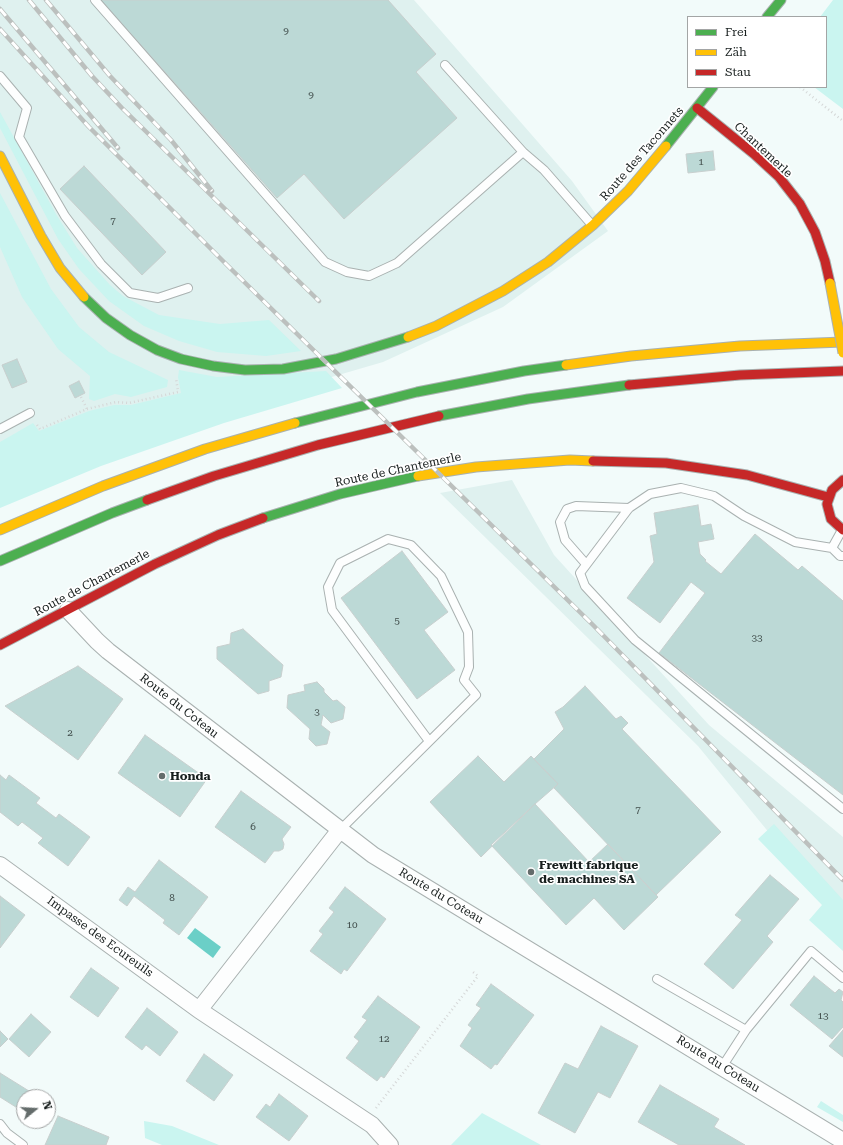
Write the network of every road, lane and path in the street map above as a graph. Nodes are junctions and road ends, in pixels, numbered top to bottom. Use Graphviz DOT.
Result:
graph roads {
  1 [pos="95,0"];
  2 [pos="781,0"];
  3 [pos="768,16"];
  4 [pos="445,65"];
  5 [pos="0,76"];
  6 [pos="712,88"];
  7 [pos="801,88"];
  8 [pos="697,108"];
  9 [pos="843,121"];
  10 [pos="523,152"];
  11 [pos="0,156"];
  12 [pos="593,225"];
  13 [pos="188,288"];
  14 [pos="843,342"];
  15 [pos="843,353"];
  16 [pos="177,371"];
  17 [pos="843,371"];
  18 [pos="81,397"];
  19 [pos="87,409"];
  20 [pos="30,413"];
  21 [pos="0,429"];
  22 [pos="843,480"];
  23 [pos="828,497"];
  24 [pos="629,508"];
  25 [pos="0,530"];
  26 [pos="843,530"];
  27 [pos="832,548"];
  28 [pos="843,556"];
  29 [pos="0,561"];
  30 [pos="586,564"];
  31 [pos="68,610"];
  32 [pos="0,645"];
  33 [pos="429,741"];
  34 [pos="843,809"];
  35 [pos="340,831"];
  36 [pos="0,865"];
  37 [pos="473,972"];
  38 [pos="843,978"];
  39 [pos="657,979"];
  40 [pos="199,1010"];
  41 [pos="746,1030"];
  42 [pos="722,1067"];
  43 [pos="373,1112"];
  44 [pos="0,1124"];
  45 [pos="843,1141"];
  46 [pos="23,1145"];
  47 [pos="390,1145"];
  1 -- 10 [label="lane"];
  2 -- 3 [label="main road"];
  4 -- 10 [label="lane"];
  5 -- 13 [label="lane"];
  6 -- 8 [label="main road, Route des Taconnets"];
  7 -- 9 [label="path"];
  8 -- 12 [label="main road, Route des Taconnets"];
  8 -- 15 [label="main road, Chantemerle, bridge"];
  10 -- 12 [label="lane"];
  11 -- 12 [label="main road, Route des Taconnets"];
  14 -- 25 [label="main road"];
  16 -- 19 [label="path"];
  17 -- 29 [label="main road"];
  18 -- 19 [label="path"];
  19 -- 20 [label="path"];
  20 -- 21 [label="lane"];
  22 -- 23 [label="main road"];
  23 -- 26 [label="main road"];
  23 -- 31 [label="main road, Route de Chantemerle"];
  24 -- 27 [label="lane"];
  24 -- 30 [label="lane"];
  24 -- 30 [label="lane"];
  26 -- 27 [label="lane"];
  27 -- 28 [label="lane"];
  30 -- 34 [label="lane"];
  31 -- 32 [label="main road, Route de Chantemerle"];
  31 -- 35 [label="street, Route du Coteau"];
  33 -- 33 [label="lane"];
  33 -- 35 [label="lane"];
  35 -- 40 [label="street"];
  35 -- 42 [label="street, Route du Coteau"];
  36 -- 40 [label="street, Impasse des Ecureuils"];
  37 -- 43 [label="path"];
  38 -- 41 [label="lane"];
  39 -- 41 [label="lane"];
  40 -- 47 [label="street, Impasse des Ecureuils"];
  41 -- 42 [label="lane"];
  42 -- 45 [label="street, Route du Coteau"];
  44 -- 46 [label="lane"];
}
